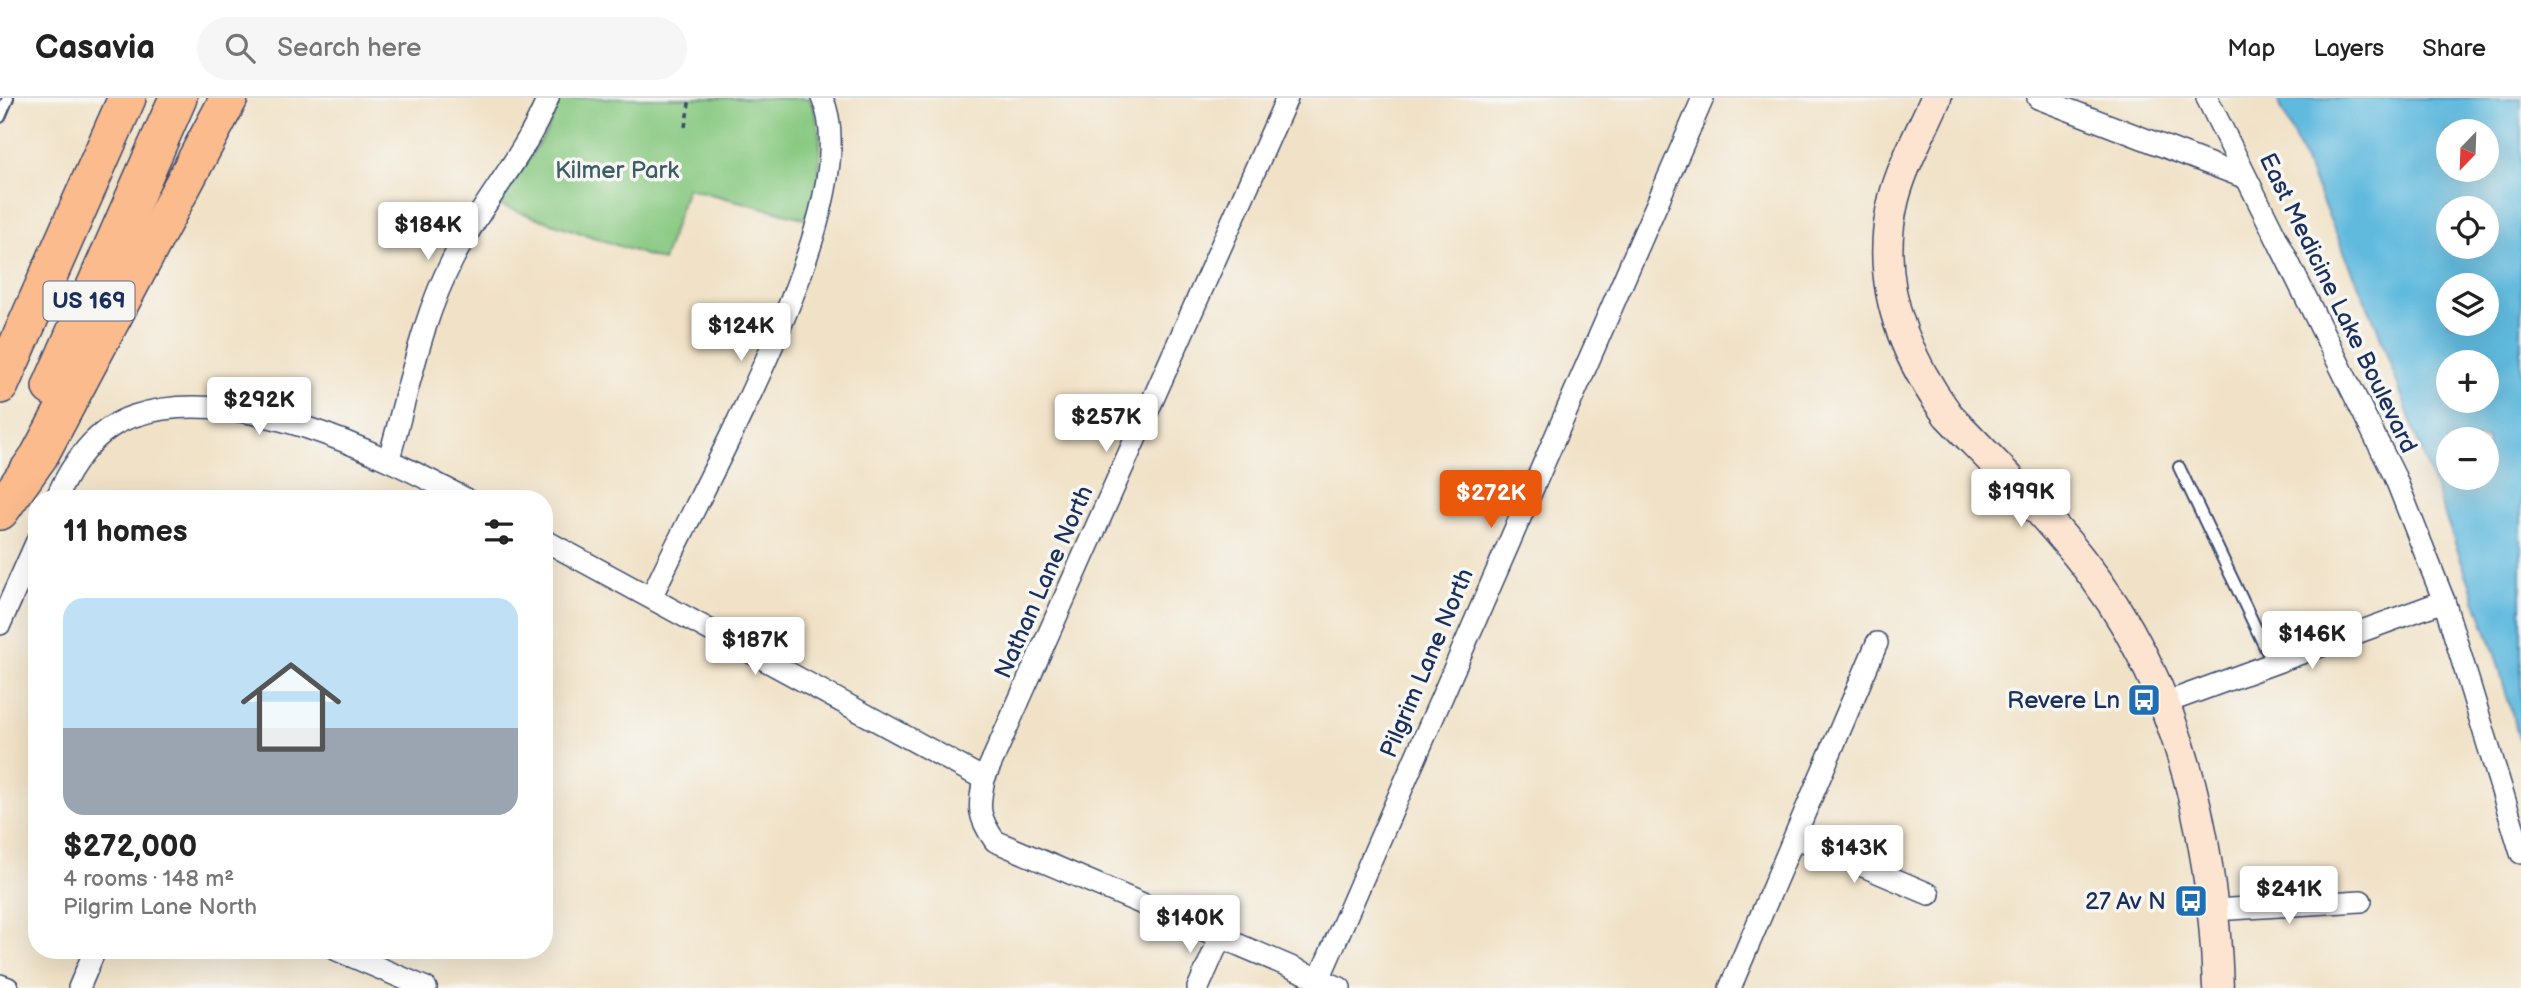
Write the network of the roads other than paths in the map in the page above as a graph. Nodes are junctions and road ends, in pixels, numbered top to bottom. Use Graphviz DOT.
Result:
graph roads {
  1 [pos="8,98"];
  2 [pos="112,98"];
  3 [pos="127,98"];
  4 [pos="178,98"];
  5 [pos="229,98"];
  6 [pos="548,98"];
  7 [pos="822,98"];
  8 [pos="1287,98"];
  9 [pos="1703,98"];
  10 [pos="1936,98"];
  11 [pos="2038,98"];
  12 [pos="2207,98"];
  13 [pos="0,117"];
  14 [pos="2246,178"];
  15 [pos="48,276"];
  16 [pos="0,385"];
  17 [pos="389,458"];
  18 [pos="2179,467"];
  19 [pos="60,490"];
  20 [pos="449,490"];
  21 [pos="0,504"];
  22 [pos="0,511"];
  23 [pos="553,545"];
  24 [pos="28,561"];
  25 [pos="652,596"];
  26 [pos="2444,601"];
  27 [pos="0,624"];
  28 [pos="1877,643"];
  29 [pos="2272,663"];
  30 [pos="2165,703"];
  31 [pos="984,779"];
  32 [pos="1795,837"];
  33 [pos="2521,853"];
  34 [pos="1929,894"];
  35 [pos="2361,901"];
  36 [pos="2214,910"];
  37 [pos="1220,938"];
  38 [pos="91,959"];
  39 [pos="358,959"];
  40 [pos="1319,979"];
  41 [pos="0,985"];
  42 [pos="8,988"];
  43 [pos="79,988"];
  44 [pos="426,988"];
  45 [pos="1198,988"];
  46 [pos="1340,988"];
  47 [pos="1730,988"];
  48 [pos="2218,988"];
  1 -- 13 [label="lane"];
  2 -- 15 [label="highway"];
  3 -- 15 [label="highway, US 169"];
  4 -- 21 [label="highway, US 169"];
  5 -- 22 [label="highway"];
  6 -- 17 [label="street"];
  7 -- 25 [label="street"];
  8 -- 31 [label="street, Nathan Lane North"];
  9 -- 40 [label="street, Pilgrim Lane North"];
  10 -- 30 [label="street"];
  11 -- 14 [label="street"];
  12 -- 14 [label="street, East Medicine Lake Boulevard"];
  14 -- 26 [label="street, East Medicine Lake Boulevard"];
  15 -- 16 [label="highway, US 169"];
  17 -- 19 [label="street"];
  17 -- 20 [label="street"];
  18 -- 29 [label="lane"];
  23 -- 25 [label="street"];
  24 -- 27 [label="street"];
  25 -- 31 [label="street"];
  26 -- 29 [label="street"];
  26 -- 33 [label="street, East Medicine Lake Boulevard"];
  28 -- 32 [label="street"];
  29 -- 30 [label="street"];
  30 -- 36 [label="street"];
  31 -- 37 [label="street, Nathan Lane North"];
  32 -- 34 [label="street"];
  32 -- 47 [label="street"];
  35 -- 36 [label="street"];
  36 -- 48 [label="street"];
  37 -- 40 [label="street"];
  37 -- 45 [label="street"];
  38 -- 43 [label="street"];
  39 -- 44 [label="street"];
  40 -- 46 [label="street"];
  41 -- 42 [label="street"];
}
